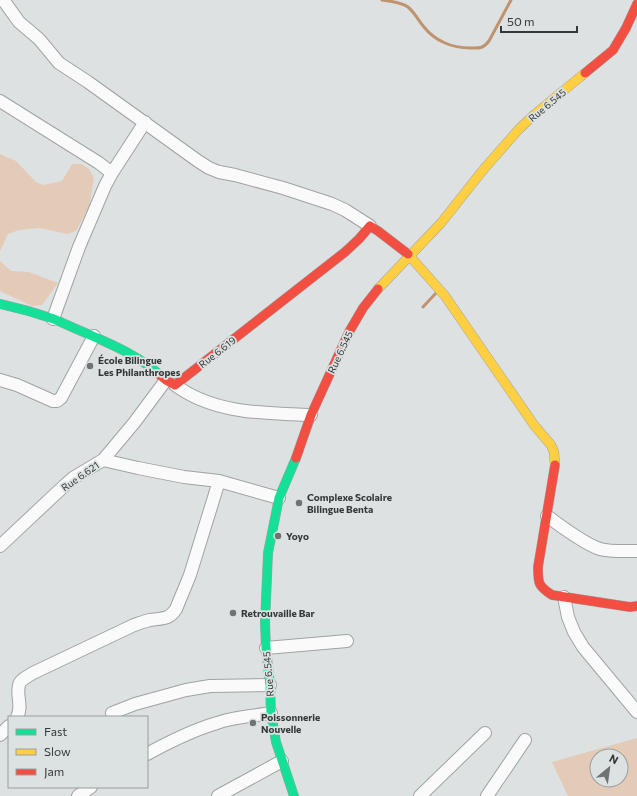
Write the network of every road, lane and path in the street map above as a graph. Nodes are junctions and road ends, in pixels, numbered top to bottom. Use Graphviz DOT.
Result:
graph roads {
  1 [pos="4,0"];
  2 [pos="637,4"];
  3 [pos="0,101"];
  4 [pos="145,122"];
  5 [pos="112,173"];
  6 [pos="370,226"];
  7 [pos="410,256"];
  8 [pos="0,304"];
  9 [pos="53,319"];
  10 [pos="94,336"];
  11 [pos="0,380"];
  12 [pos="171,383"];
  13 [pos="311,415"];
  14 [pos="103,460"];
  15 [pos="219,481"];
  16 [pos="279,498"];
  17 [pos="547,516"];
  18 [pos="0,545"];
  19 [pos="637,551"];
  20 [pos="564,597"];
  21 [pos="637,606"];
  22 [pos="347,641"];
  23 [pos="266,648"];
  24 [pos="270,685"];
  25 [pos="637,712"];
  26 [pos="112,713"];
  27 [pos="271,713"];
  28 [pos="17,716"];
  29 [pos="8,727"];
  30 [pos="485,733"];
  31 [pos="0,735"];
  32 [pos="525,740"];
  33 [pos="148,754"];
  34 [pos="282,761"];
  35 [pos="90,788"];
  36 [pos="78,796"];
  37 [pos="218,796"];
  38 [pos="294,796"];
  39 [pos="420,796"];
  40 [pos="487,796"];
  1 -- 4 [label="street"];
  2 -- 7 [label="street, Rue 6.545"];
  3 -- 5 [label="street"];
  4 -- 5 [label="street"];
  4 -- 6 [label="street"];
  5 -- 9 [label="street"];
  6 -- 7 [label="street"];
  6 -- 12 [label="street, Rue 6.619"];
  7 -- 13 [label="street, Rue 6.545"];
  7 -- 17 [label="street"];
  8 -- 9 [label="street"];
  9 -- 10 [label="street"];
  10 -- 11 [label="street"];
  10 -- 12 [label="street"];
  12 -- 13 [label="street"];
  12 -- 14 [label="street, Rue 6.621"];
  13 -- 16 [label="street, Rue 6.545"];
  14 -- 15 [label="street"];
  14 -- 18 [label="street, Rue 6.621"];
  15 -- 16 [label="street"];
  15 -- 28 [label="street"];
  16 -- 23 [label="street, Rue 6.545"];
  17 -- 19 [label="street"];
  17 -- 20 [label="street"];
  20 -- 21 [label="street"];
  20 -- 25 [label="street"];
  22 -- 23 [label="street"];
  23 -- 24 [label="street, Rue 6.545"];
  24 -- 26 [label="street"];
  24 -- 27 [label="street, Rue 6.545"];
  27 -- 33 [label="street"];
  27 -- 34 [label="street, Rue 6.545"];
  29 -- 31 [label="street"];
  30 -- 39 [label="street"];
  32 -- 40 [label="street"];
  34 -- 37 [label="street"];
  34 -- 38 [label="street, Rue 6.545"];
  35 -- 36 [label="street"];
}
